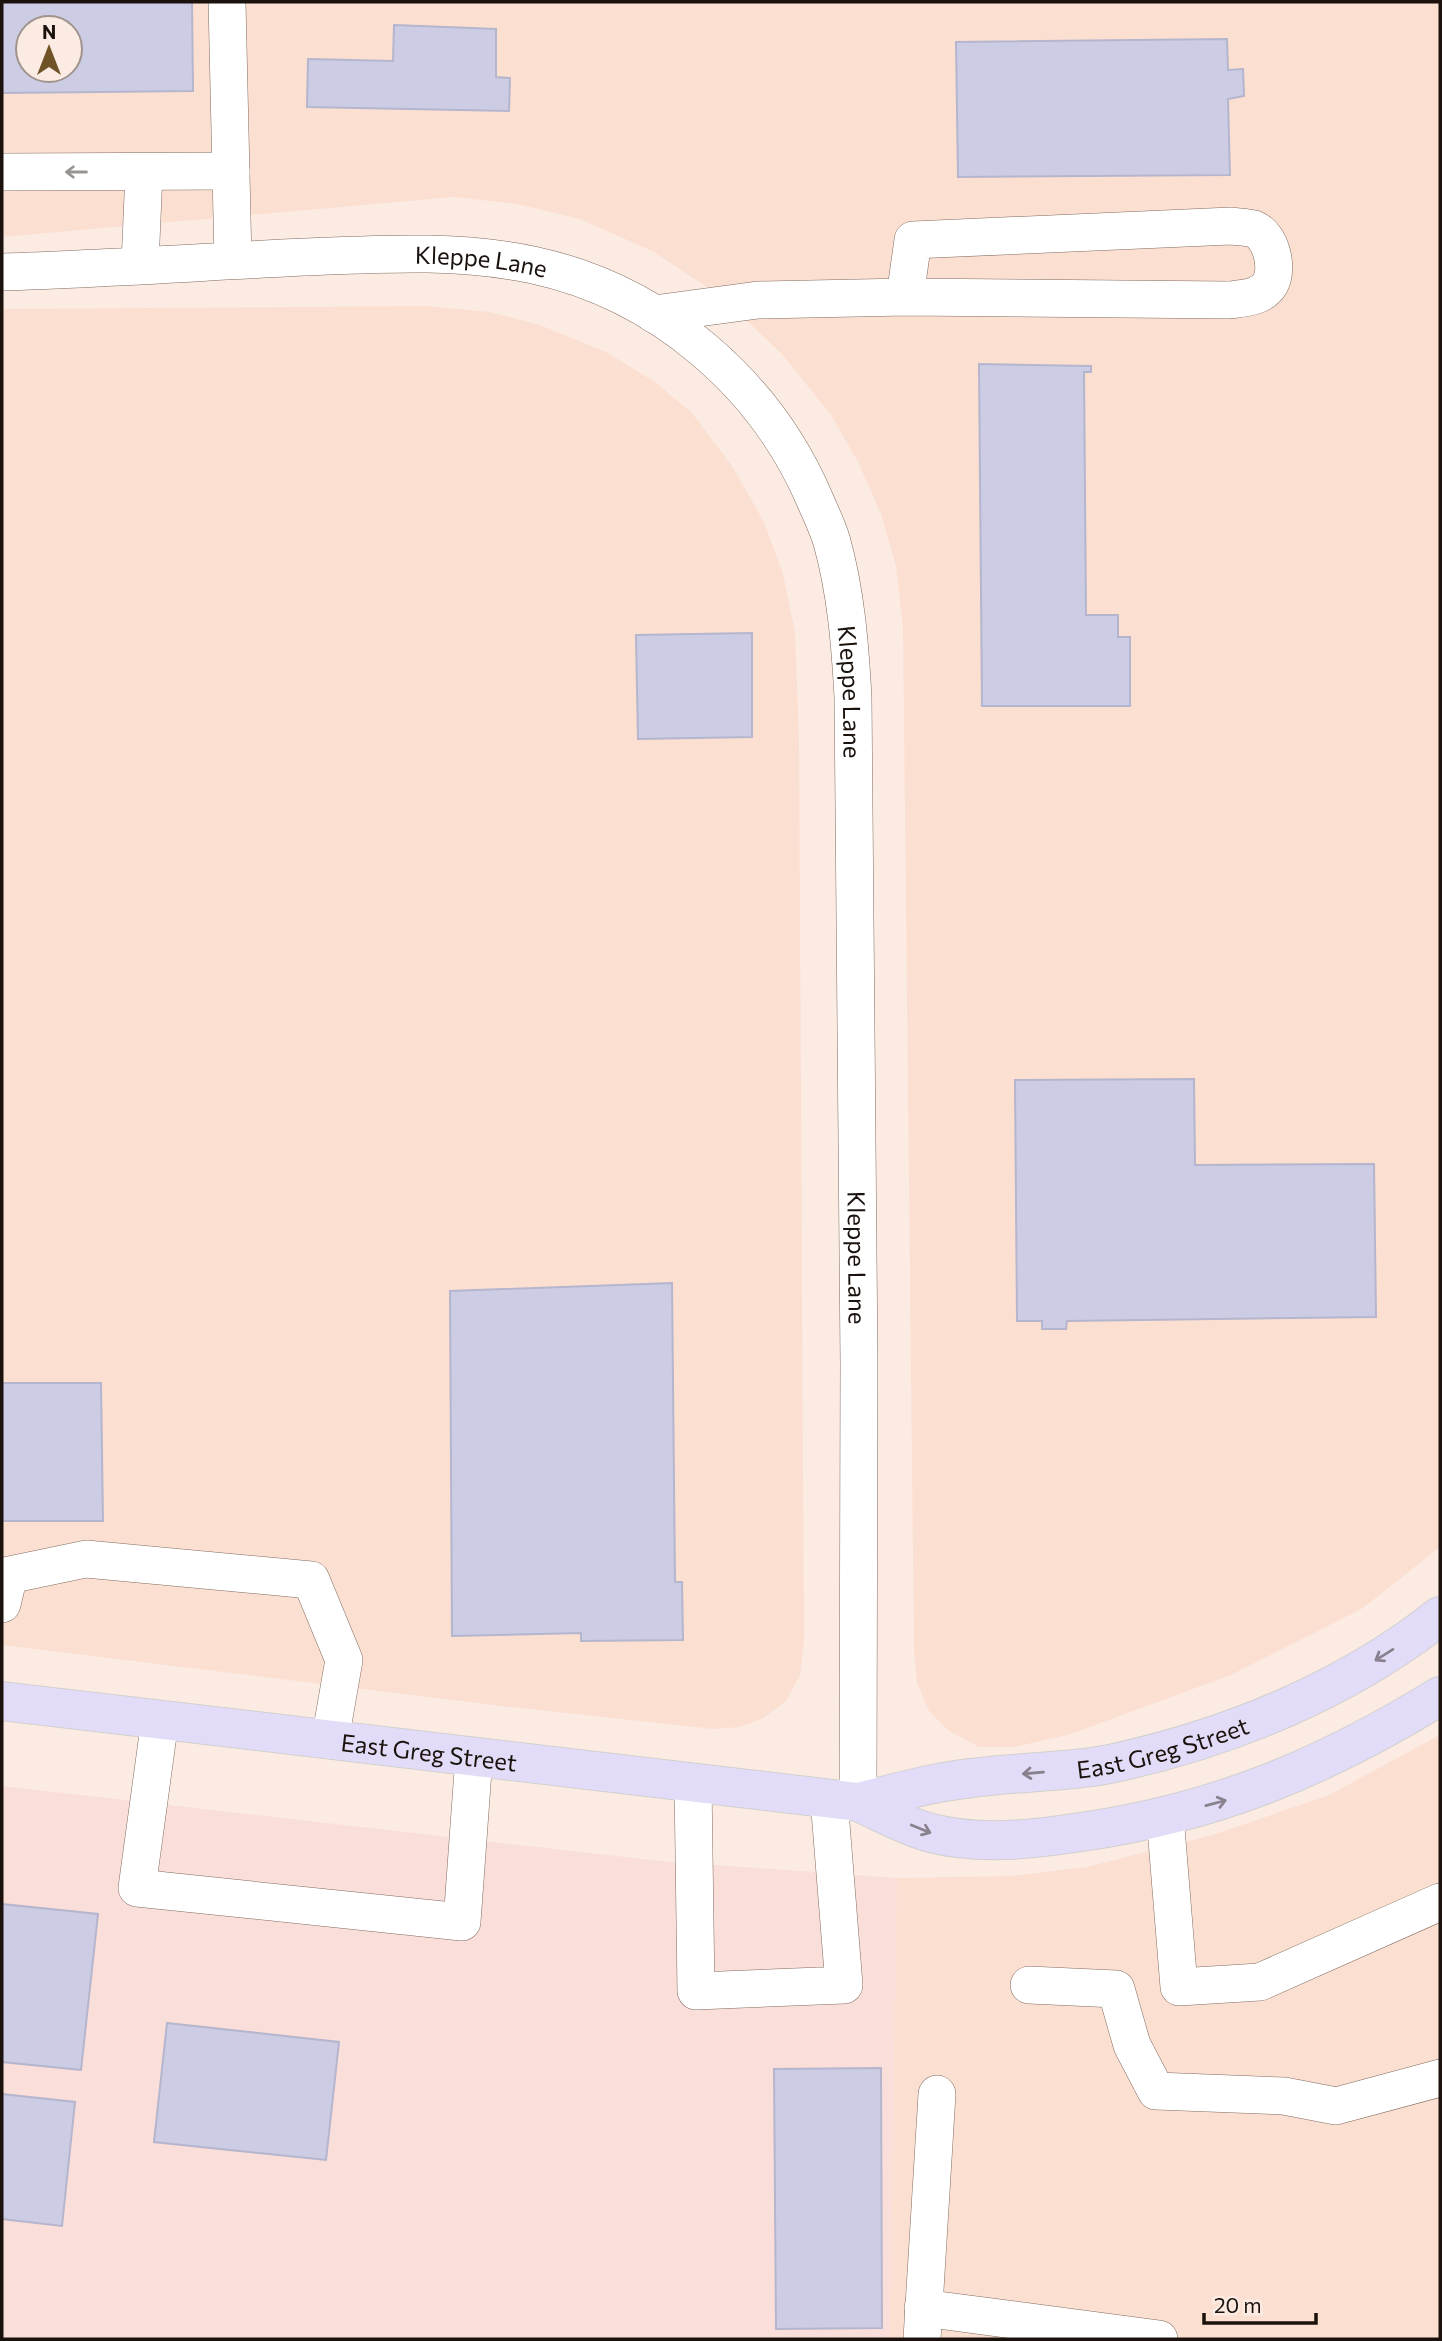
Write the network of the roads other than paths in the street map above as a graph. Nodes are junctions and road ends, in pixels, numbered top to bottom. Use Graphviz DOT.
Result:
graph roads {
  1 [pos="228,2"];
  2 [pos="231,171"];
  3 [pos="2,172"];
  4 [pos="144,172"];
  5 [pos="233,260"];
  6 [pos="140,265"];
  7 [pos="2,272"];
  8 [pos="905,297"];
  9 [pos="654,314"];
  10 [pos="2,1604"];
  11 [pos="1440,1615"];
  12 [pos="1440,1696"];
  13 [pos="2,1701"];
  14 [pos="160,1720"];
  15 [pos="330,1740"];
  16 [pos="474,1757"];
  17 [pos="693,1783"];
  18 [pos="844,1801"];
  19 [pos="1165,1816"];
  20 [pos="1440,1902"];
  21 [pos="1029,1985"];
  22 [pos="1440,2078"];
  23 [pos="937,2094"];
  24 [pos="923,2324"];
  25 [pos="1159,2339"];
  1 -- 2 [label="street"];
  2 -- 4 [label="street"];
  2 -- 5 [label="street"];
  4 -- 3 [label="street, one-way"];
  4 -- 6 [label="street"];
  5 -- 6 [label="street, Kleppe Lane"];
  5 -- 9 [label="street, Kleppe Lane"];
  6 -- 7 [label="street, Kleppe Lane"];
  8 -- 8 [label="street"];
  8 -- 9 [label="street"];
  9 -- 18 [label="street, Kleppe Lane"];
  10 -- 15 [label="street"];
  11 -- 18 [label="main road, East Greg Street, one-way"];
  19 -- 12 [label="main road, East Greg Street, one-way"];
  13 -- 14 [label="main road, East Greg Street"];
  14 -- 15 [label="main road, East Greg Street"];
  14 -- 16 [label="street"];
  15 -- 16 [label="main road, East Greg Street"];
  16 -- 17 [label="main road, East Greg Street"];
  17 -- 18 [label="main road, East Greg Street"];
  17 -- 18 [label="street, Kleppe Lane"];
  18 -- 19 [label="main road, East Greg Street, one-way"];
  19 -- 20 [label="street"];
  21 -- 22 [label="street"];
  23 -- 24 [label="street"];
  24 -- 25 [label="street"];
}
